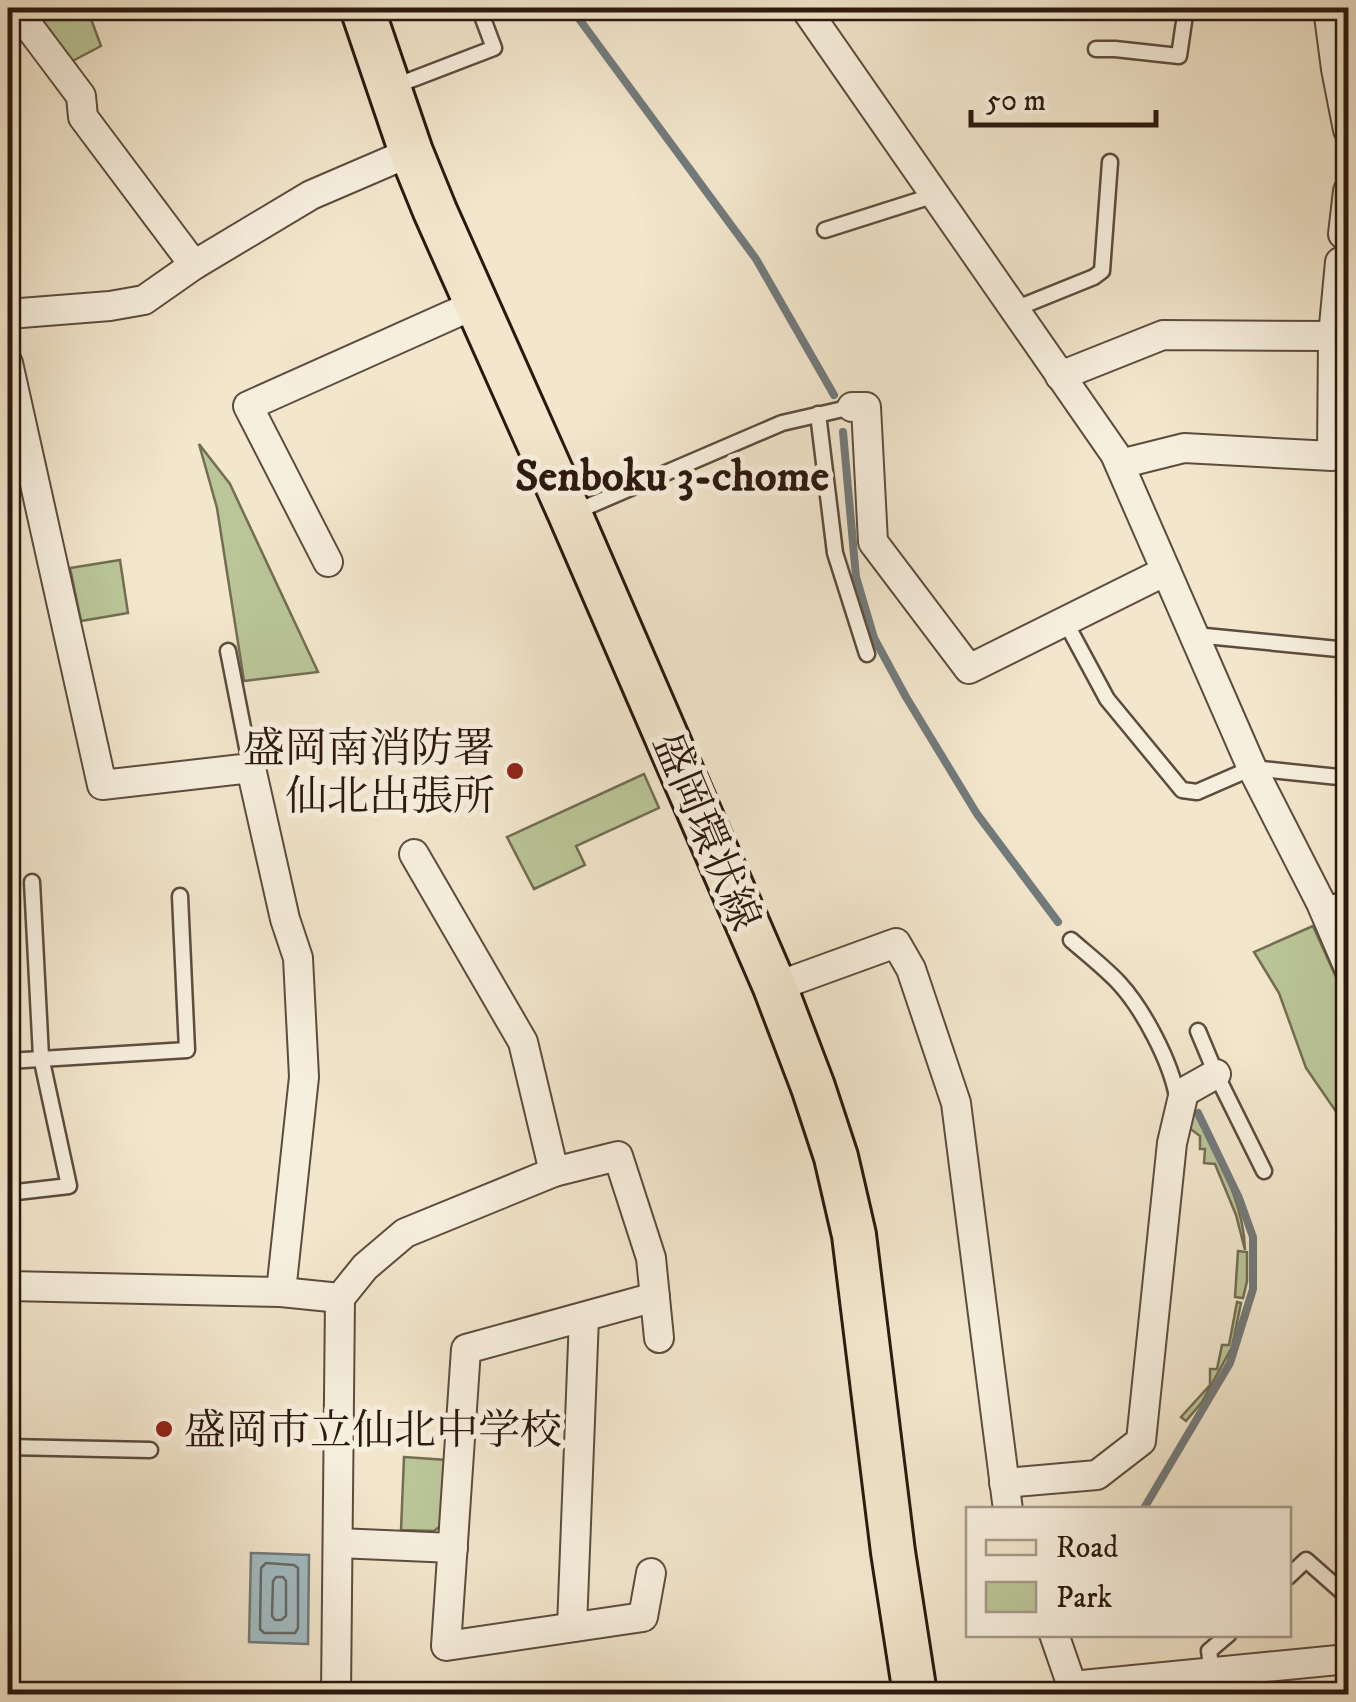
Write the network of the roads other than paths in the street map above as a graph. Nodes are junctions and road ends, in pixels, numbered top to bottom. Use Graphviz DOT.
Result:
graph roads {
  1 [pos="15,8"];
  2 [pos="362,8"];
  3 [pos="480,8"];
  4 [pos="805,8"];
  5 [pos="1186,8"];
  6 [pos="1328,8"];
  7 [pos="1096,49"];
  8 [pos="390,88"];
  9 [pos="1348,130"];
  10 [pos="412,152"];
  11 [pos="1110,162"];
  12 [pos="1348,191"];
  13 [pos="936,195"];
  14 [pos="825,230"];
  15 [pos="194,265"];
  16 [pos="476,304"];
  17 [pos="1015,309"];
  18 [pos="8,314"];
  19 [pos="1332,336"];
  20 [pos="8,363"];
  21 [pos="1060,376"];
  22 [pos="852,408"];
  23 [pos="818,414"];
  24 [pos="1120,464"];
  25 [pos="570,514"];
  26 [pos="328,562"];
  27 [pos="1166,571"];
  28 [pos="1065,621"];
  29 [pos="1194,635"];
  30 [pos="1348,650"];
  31 [pos="228,651"];
  32 [pos="866,654"];
  33 [pos="252,768"];
  34 [pos="1252,768"];
  35 [pos="1348,778"];
  36 [pos="414,854"];
  37 [pos="32,882"];
  38 [pos="180,896"];
  39 [pos="1335,902"];
  40 [pos="1071,940"];
  41 [pos="1348,966"];
  42 [pos="775,987"];
  43 [pos="1198,1031"];
  44 [pos="42,1057"];
  45 [pos="8,1061"];
  46 [pos="1216,1074"];
  47 [pos="1179,1108"];
  48 [pos="1264,1171"];
  49 [pos="554,1172"];
  50 [pos="8,1193"];
  51 [pos="8,1286"];
  52 [pos="281,1292"];
  53 [pos="655,1297"];
  54 [pos="340,1298"];
  55 [pos="584,1316"];
  56 [pos="659,1338"];
  57 [pos="8,1447"];
  58 [pos="150,1450"];
  59 [pos="1006,1496"];
  60 [pos="338,1543"];
  61 [pos="452,1548"];
  62 [pos="650,1572"];
  63 [pos="1291,1574"];
  64 [pos="1348,1597"];
  65 [pos="572,1628"];
  66 [pos="1055,1637"];
  67 [pos="1225,1637"];
  68 [pos="1348,1658"];
  69 [pos="1212,1672"];
  70 [pos="1153,1686"];
  71 [pos="336,1694"];
  72 [pos="915,1694"];
  1 -- 15 [label="street"];
  2 -- 8 [label="main road, 盛岡環状線"];
  3 -- 8 [label="lane"];
  4 -- 13 [label="street"];
  5 -- 7 [label="lane"];
  6 -- 9 [label="street"];
  8 -- 10 [label="main road, 盛岡環状線"];
  10 -- 15 [label="street"];
  10 -- 16 [label="main road, 盛岡環状線"];
  11 -- 17 [label="lane"];
  12 -- 19 [label="street"];
  13 -- 14 [label="lane"];
  13 -- 17 [label="street"];
  15 -- 18 [label="street"];
  16 -- 25 [label="main road, 盛岡環状線"];
  16 -- 26 [label="street"];
  17 -- 21 [label="street"];
  19 -- 21 [label="street"];
  19 -- 24 [label="street"];
  20 -- 33 [label="street"];
  21 -- 24 [label="street"];
  22 -- 23 [label="lane"];
  22 -- 28 [label="street"];
  23 -- 25 [label="lane"];
  23 -- 32 [label="lane"];
  24 -- 27 [label="street"];
  25 -- 42 [label="main road, 盛岡環状線"];
  27 -- 28 [label="street"];
  27 -- 29 [label="street"];
  28 -- 34 [label="lane"];
  29 -- 30 [label="lane"];
  29 -- 34 [label="street"];
  31 -- 33 [label="lane"];
  33 -- 52 [label="street"];
  34 -- 35 [label="lane"];
  34 -- 39 [label="street"];
  36 -- 49 [label="street"];
  37 -- 44 [label="lane"];
  38 -- 44 [label="lane"];
  39 -- 41 [label="street"];
  40 -- 47 [label="lane"];
  42 -- 59 [label="street"];
  42 -- 72 [label="main road, 盛岡環状線"];
  43 -- 46 [label="lane"];
  44 -- 45 [label="lane"];
  44 -- 50 [label="lane"];
  46 -- 47 [label="street"];
  46 -- 48 [label="lane"];
  47 -- 59 [label="street"];
  49 -- 53 [label="street"];
  49 -- 54 [label="street"];
  51 -- 52 [label="street"];
  52 -- 54 [label="street"];
  53 -- 55 [label="street"];
  53 -- 56 [label="street"];
  54 -- 60 [label="street"];
  55 -- 61 [label="street"];
  55 -- 65 [label="street"];
  57 -- 58 [label="lane"];
  60 -- 61 [label="street"];
  60 -- 71 [label="street"];
  61 -- 65 [label="street"];
  62 -- 65 [label="street"];
  63 -- 64 [label="lane"];
  66 -- 70 [label="street"];
  67 -- 69 [label="lane"];
  68 -- 69 [label="street"];
  69 -- 70 [label="street"];
}
